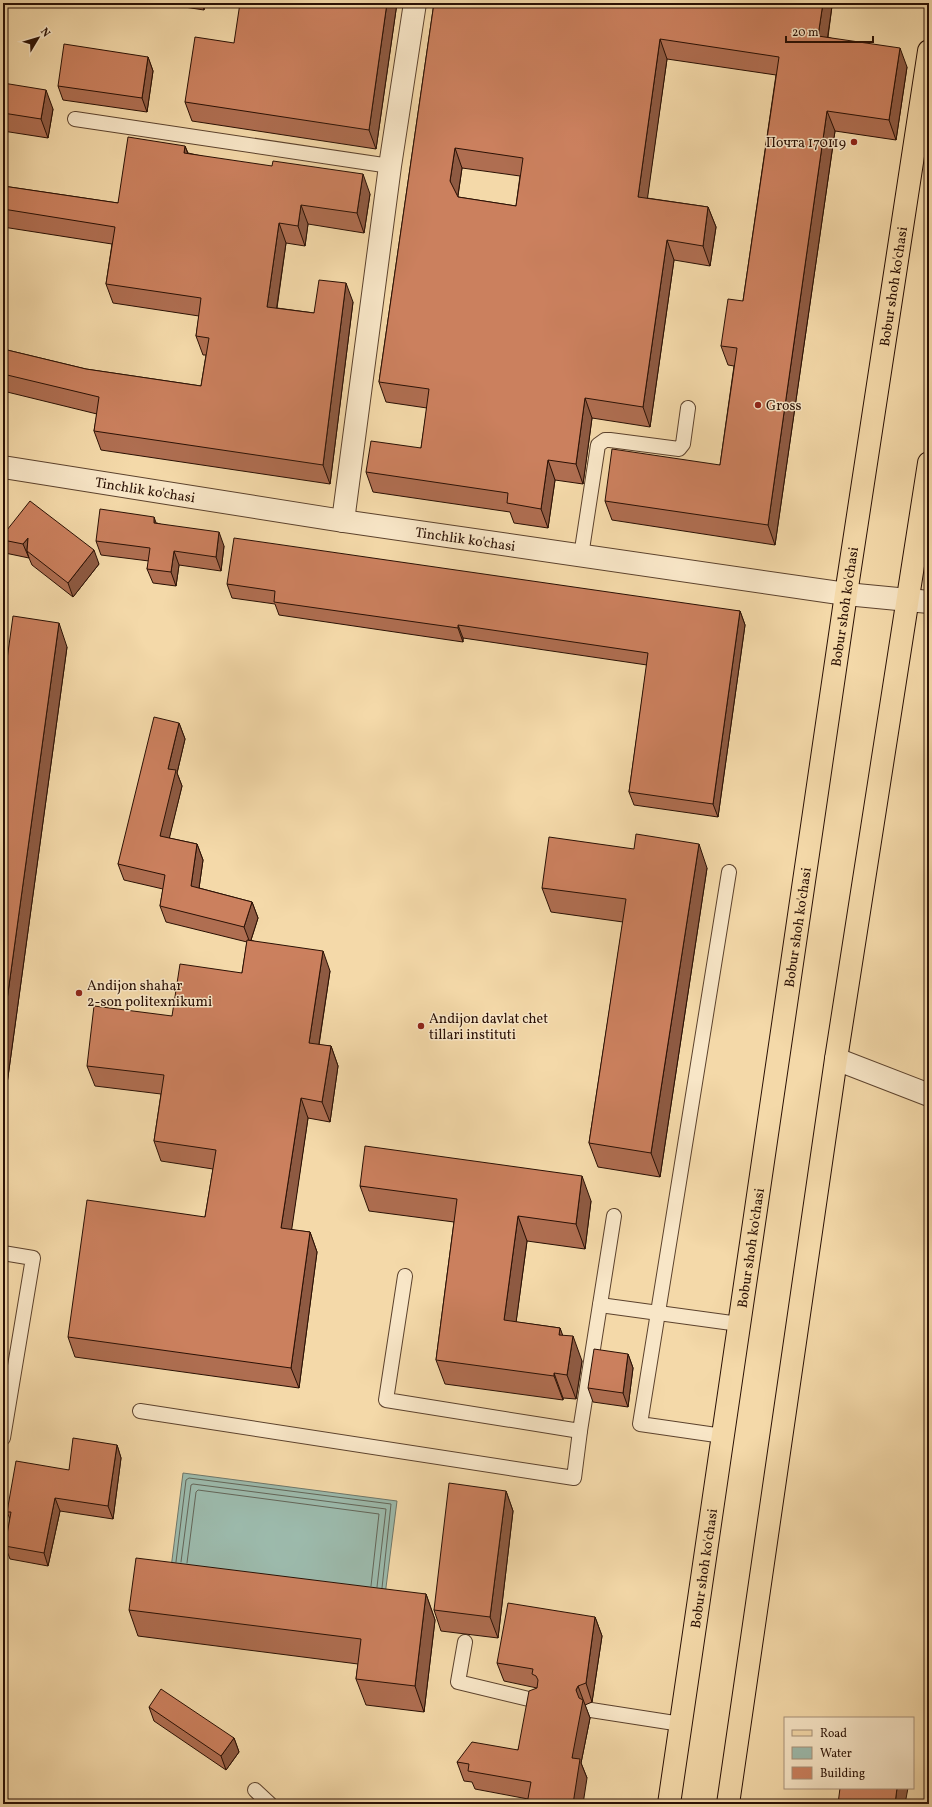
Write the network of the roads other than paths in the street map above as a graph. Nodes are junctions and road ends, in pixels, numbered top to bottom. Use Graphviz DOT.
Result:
graph roads {
  1 [pos="416,3"];
  2 [pos="929,51"];
  3 [pos="76,119"];
  4 [pos="390,166"];
  5 [pos="688,408"];
  6 [pos="929,463"];
  7 [pos="3,467"];
  8 [pos="343,521"];
  9 [pos="581,556"];
  10 [pos="846,594"];
  11 [pos="919,600"];
  12 [pos="729,872"];
  13 [pos="836,1058"];
  14 [pos="929,1096"];
  15 [pos="614,1216"];
  16 [pos="3,1253"];
  17 [pos="405,1276"];
  18 [pos="600,1305"];
  19 [pos="658,1314"];
  20 [pos="739,1324"];
  21 [pos="140,1411"];
  22 [pos="580,1431"];
  23 [pos="723,1436"];
  24 [pos="3,1438"];
  25 [pos="464,1642"];
  26 [pos="537,1700"];
  27 [pos="591,1710"];
  28 [pos="681,1724"];
  29 [pos="255,1790"];
  30 [pos="270,1804"];
  31 [pos="669,1804"];
  32 [pos="728,1804"];
  1 -- 4 [label="street"];
  2 -- 10 [label="main road, Bobur shoh ko'chasi"];
  3 -- 4 [label="lane"];
  4 -- 8 [label="street"];
  5 -- 9 [label="lane"];
  6 -- 11 [label="main road"];
  7 -- 8 [label="street, Tinchlik ko'chasi"];
  8 -- 9 [label="street, Tinchlik ko'chasi"];
  9 -- 10 [label="street, Tinchlik ko'chasi"];
  10 -- 11 [label="street, Tinchlik ko'chasi"];
  10 -- 20 [label="main road, Bobur shoh ko'chasi"];
  11 -- 13 [label="main road"];
  12 -- 19 [label="lane"];
  13 -- 14 [label="street"];
  13 -- 32 [label="main road"];
  15 -- 18 [label="lane"];
  16 -- 24 [label="lane"];
  17 -- 22 [label="lane"];
  18 -- 19 [label="lane"];
  18 -- 22 [label="lane"];
  19 -- 20 [label="lane"];
  19 -- 23 [label="lane"];
  20 -- 23 [label="main road, Bobur shoh ko'chasi"];
  21 -- 22 [label="lane"];
  23 -- 28 [label="main road, Bobur shoh ko'chasi"];
  25 -- 26 [label="lane"];
  27 -- 28 [label="lane"];
  28 -- 31 [label="main road, Bobur shoh ko'chasi"];
  29 -- 30 [label="lane"];
}
